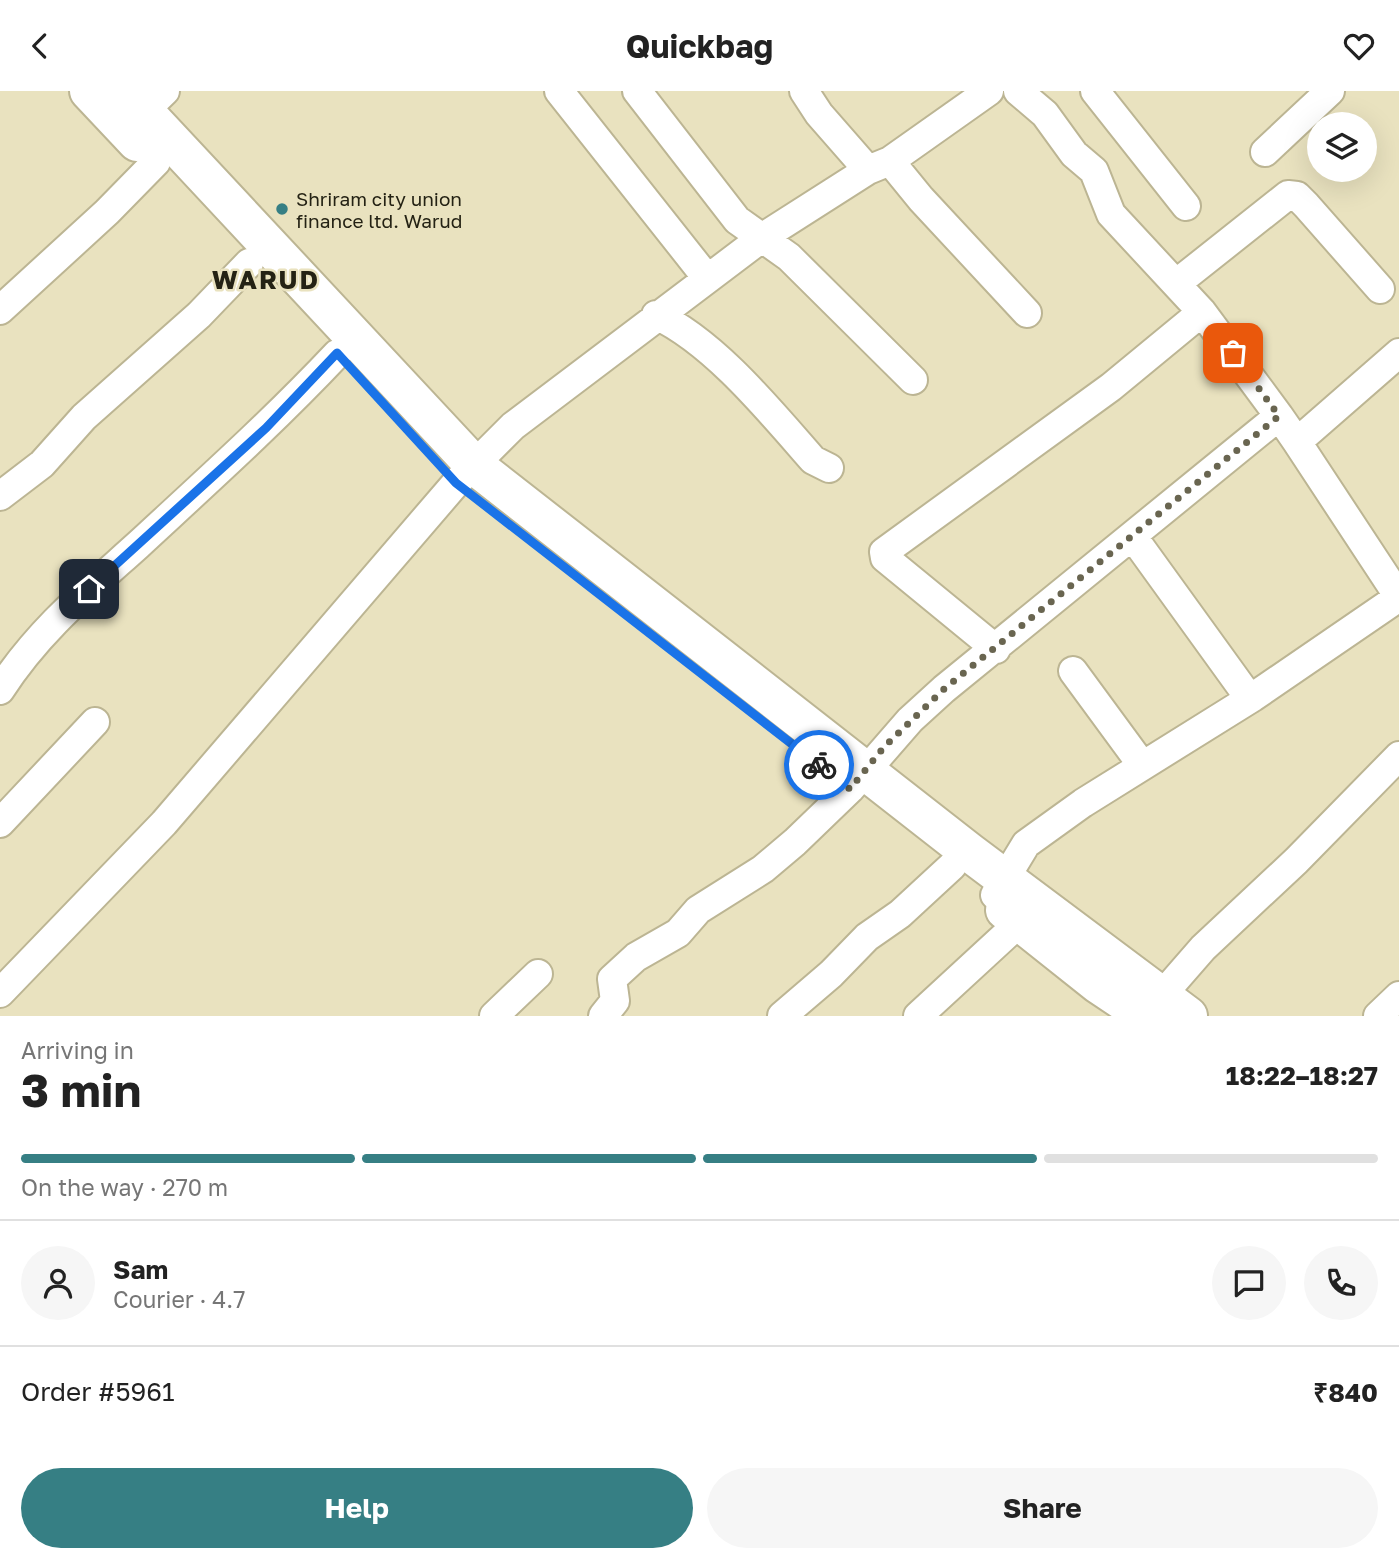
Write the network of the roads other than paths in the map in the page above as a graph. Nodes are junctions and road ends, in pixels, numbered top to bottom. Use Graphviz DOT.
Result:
graph roads {
  1 [pos="89,91"];
  2 [pos="559,91"];
  3 [pos="636,91"];
  4 [pos="804,91"];
  5 [pos="1018,91"];
  6 [pos="1095,91"];
  7 [pos="1330,91"];
  8 [pos="982,93"];
  9 [pos="140,106"];
  10 [pos="1265,152"];
  11 [pos="156,162"];
  12 [pos="879,165"];
  13 [pos="1186,206"];
  14 [pos="763,237"];
  15 [pos="249,263"];
  16 [pos="707,278"];
  17 [pos="1177,283"];
  18 [pos="1380,289"];
  19 [pos="0,310"];
  20 [pos="1202,312"];
  21 [pos="1027,313"];
  22 [pos="656,315"];
  23 [pos="337,353"];
  24 [pos="1395,365"];
  25 [pos="913,380"];
  26 [pos="1279,416"];
  27 [pos="1297,442"];
  28 [pos="829,468"];
  29 [pos="465,474"];
  30 [pos="0,496"];
  31 [pos="1133,537"];
  32 [pos="1399,597"];
  33 [pos="996,649"];
  34 [pos="1073,671"];
  35 [pos="0,690"];
  36 [pos="1250,699"];
  37 [pos="95,723"];
  38 [pos="1399,757"];
  39 [pos="1142,765"];
  40 [pos="857,780"];
  41 [pos="0,823"];
  42 [pos="952,866"];
  43 [pos="1005,900"];
  44 [pos="538,974"];
  45 [pos="0,993"];
  46 [pos="1399,996"];
  47 [pos="1160,1011"];
  48 [pos="494,1016"];
  49 [pos="603,1016"];
  50 [pos="782,1016"];
  51 [pos="918,1016"];
  52 [pos="1378,1016"];
  1 -- 9 [label="highway"];
  2 -- 16 [label="street"];
  3 -- 14 [label="street"];
  4 -- 12 [label="street"];
  5 -- 17 [label="street"];
  6 -- 13 [label="street"];
  7 -- 10 [label="street"];
  8 -- 12 [label="street"];
  9 -- 11 [label="highway"];
  9 -- 29 [label="highway"];
  11 -- 15 [label="highway"];
  11 -- 19 [label="street"];
  12 -- 14 [label="street"];
  12 -- 21 [label="street"];
  14 -- 16 [label="street"];
  14 -- 25 [label="street"];
  15 -- 23 [label="highway"];
  15 -- 30 [label="street"];
  16 -- 22 [label="street"];
  17 -- 18 [label="street"];
  17 -- 20 [label="street"];
  20 -- 26 [label="street"];
  20 -- 33 [label="street"];
  22 -- 28 [label="street"];
  22 -- 29 [label="street"];
  23 -- 29 [label="highway"];
  23 -- 35 [label="street"];
  24 -- 27 [label="street"];
  26 -- 27 [label="street"];
  26 -- 31 [label="street"];
  27 -- 32 [label="street"];
  29 -- 40 [label="highway"];
  29 -- 45 [label="street"];
  31 -- 33 [label="street"];
  31 -- 36 [label="street"];
  32 -- 36 [label="street"];
  33 -- 40 [label="street"];
  34 -- 39 [label="street"];
  36 -- 39 [label="street"];
  37 -- 41 [label="street"];
  38 -- 47 [label="street"];
  39 -- 43 [label="street"];
  40 -- 42 [label="highway"];
  40 -- 43 [label="highway"];
  40 -- 49 [label="street"];
  42 -- 43 [label="highway"];
  42 -- 50 [label="street"];
  43 -- 47 [label="highway"];
  43 -- 51 [label="street"];
  44 -- 48 [label="street"];
  46 -- 52 [label="street"];
}
